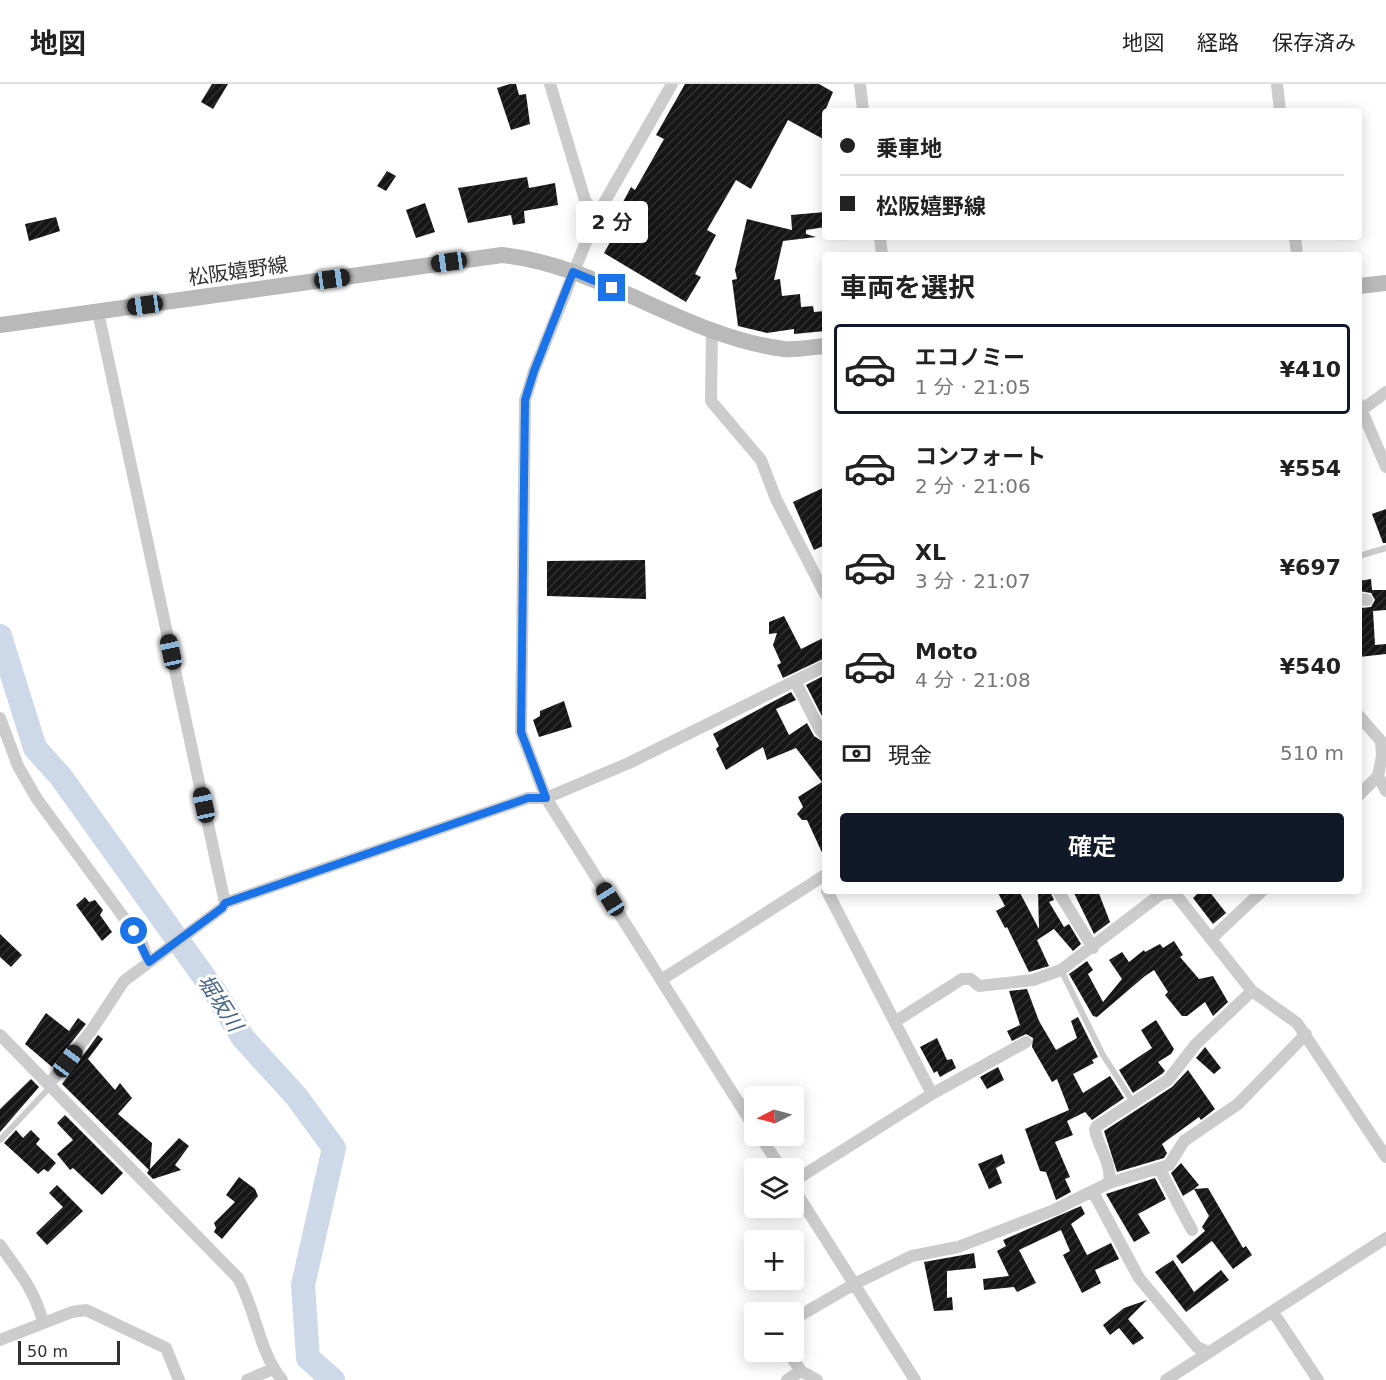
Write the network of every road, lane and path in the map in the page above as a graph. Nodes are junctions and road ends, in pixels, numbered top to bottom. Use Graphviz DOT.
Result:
graph roads {
  1 [pos="550,84"];
  2 [pos="672,84"];
  3 [pos="860,84"];
  4 [pos="1277,84"];
  5 [pos="863,108"];
  6 [pos="1280,108"];
  7 [pos="596,217"];
  8 [pos="573,272"];
  9 [pos="1386,283"];
  10 [pos="1362,286"];
  11 [pos="98,312"];
  12 [pos="0,325"];
  13 [pos="712,328"];
  14 [pos="822,346"];
  15 [pos="1386,392"];
  16 [pos="1362,407"];
  17 [pos="1362,413"];
  18 [pos="1386,467"];
  19 [pos="1386,548"];
  20 [pos="1362,555"];
  21 [pos="822,588"];
  22 [pos="822,668"];
  23 [pos="795,681"];
  24 [pos="0,717"];
  25 [pos="1362,719"];
  26 [pos="822,732"];
  27 [pos="1378,776"];
  28 [pos="1386,791"];
  29 [pos="1362,792"];
  30 [pos="546,798"];
  31 [pos="822,884"];
  32 [pos="830,894"];
  33 [pos="1060,894"];
  34 [pos="1161,894"];
  35 [pos="1175,894"];
  36 [pos="1259,894"];
  37 [pos="225,903"];
  38 [pos="1211,939"];
  39 [pos="1093,948"];
  40 [pos="152,959"];
  41 [pos="1061,970"];
  42 [pos="661,980"];
  43 [pos="1252,991"];
  44 [pos="896,1021"];
  45 [pos="1306,1034"];
  46 [pos="0,1035"];
  47 [pos="1026,1042"];
  48 [pos="50,1085"];
  49 [pos="932,1094"];
  50 [pos="1133,1102"];
  51 [pos="744,1111"];
  52 [pos="0,1140"];
  53 [pos="1386,1157"];
  54 [pos="1159,1168"];
  55 [pos="804,1175"];
  56 [pos="1109,1182"];
  57 [pos="1093,1192"];
  58 [pos="804,1204"];
  59 [pos="1192,1230"];
  60 [pos="1386,1238"];
  61 [pos="0,1245"];
  62 [pos="856,1283"];
  63 [pos="1273,1312"];
  64 [pos="804,1313"];
  65 [pos="43,1322"];
  66 [pos="0,1340"];
  67 [pos="1208,1352"];
  68 [pos="795,1362"];
  69 [pos="273,1369"];
  70 [pos="801,1371"];
  71 [pos="179,1380"];
  72 [pos="247,1380"];
  73 [pos="282,1380"];
  74 [pos="787,1380"];
  75 [pos="817,1380"];
  76 [pos="915,1380"];
  77 [pos="1166,1380"];
  78 [pos="1318,1380"];
  1 -- 7 [label="street"];
  2 -- 7 [label="street"];
  3 -- 5 [label="street"];
  4 -- 6 [label="street"];
  7 -- 8 [label="street"];
  8 -- 11 [label="main road, 松阪嬉野線"];
  8 -- 13 [label="main road, 松阪嬉野線"];
  8 -- 30 [label="street"];
  9 -- 10 [label="main road"];
  11 -- 12 [label="main road, 松阪嬉野線"];
  11 -- 37 [label="street"];
  13 -- 14 [label="main road, 松阪嬉野線"];
  13 -- 21 [label="street"];
  15 -- 16 [label="street"];
  17 -- 18 [label="street"];
  19 -- 20 [label="lane"];
  22 -- 23 [label="street"];
  23 -- 26 [label="street"];
  23 -- 30 [label="street"];
  24 -- 40 [label="street"];
  25 -- 27 [label="street"];
  27 -- 28 [label="street"];
  27 -- 29 [label="street"];
  30 -- 37 [label="street"];
  30 -- 42 [label="street"];
  31 -- 42 [label="street"];
  32 -- 44 [label="street"];
  33 -- 39 [label="street"];
  34 -- 39 [label="street"];
  35 -- 38 [label="street"];
  36 -- 38 [label="street"];
  37 -- 40 [label="street"];
  38 -- 43 [label="street"];
  39 -- 41 [label="street"];
  40 -- 48 [label="street"];
  41 -- 44 [label="street"];
  41 -- 50 [label="lane"];
  42 -- 51 [label="street"];
  43 -- 45 [label="street"];
  43 -- 50 [label="street"];
  44 -- 49 [label="street"];
  45 -- 53 [label="street"];
  45 -- 54 [label="street"];
  46 -- 48 [label="street"];
  47 -- 49 [label="street"];
  48 -- 52 [label="lane"];
  48 -- 69 [label="street"];
  49 -- 55 [label="street"];
  50 -- 56 [label="street"];
  54 -- 56 [label="street"];
  54 -- 59 [label="street"];
  56 -- 57 [label="street"];
  57 -- 62 [label="street"];
  57 -- 67 [label="street"];
  58 -- 62 [label="street"];
  60 -- 63 [label="street"];
  61 -- 65 [label="street"];
  62 -- 64 [label="street"];
  62 -- 76 [label="street"];
  63 -- 67 [label="street"];
  63 -- 78 [label="street"];
  65 -- 66 [label="street"];
  65 -- 71 [label="street"];
  67 -- 77 [label="street"];
  68 -- 70 [label="street"];
  69 -- 72 [label="street"];
  69 -- 73 [label="street"];
  70 -- 74 [label="street"];
  70 -- 75 [label="street"];
}
